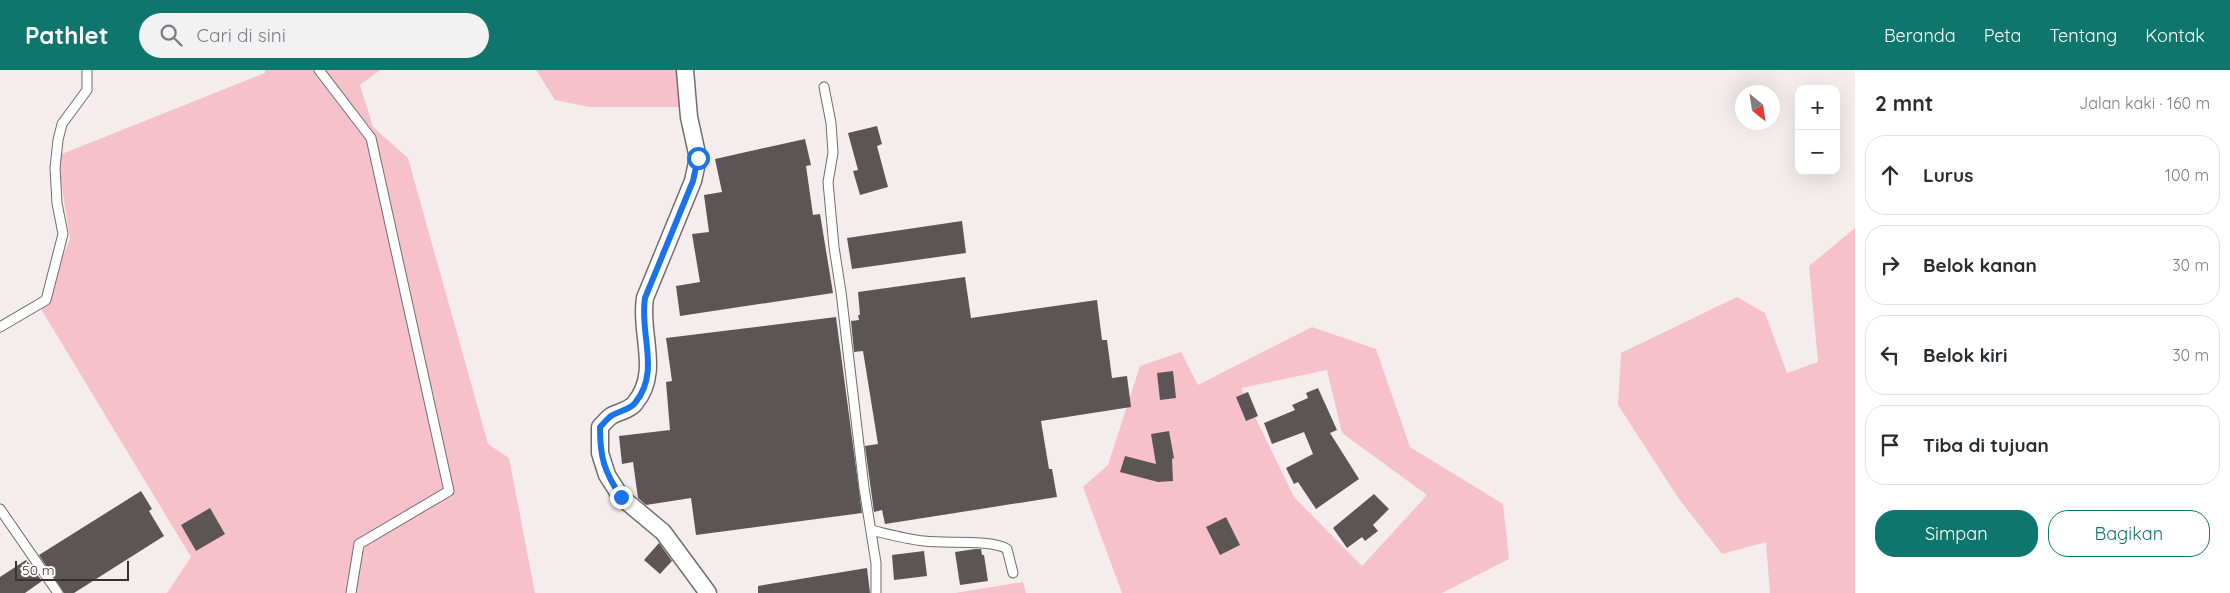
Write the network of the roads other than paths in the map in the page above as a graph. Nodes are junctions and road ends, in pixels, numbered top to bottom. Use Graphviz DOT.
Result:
graph roads {
  1 [pos="87,70"];
  2 [pos="318,70"];
  3 [pos="685,70"];
  4 [pos="824,86"];
  5 [pos="0,327"];
  6 [pos="0,509"];
  7 [pos="871,530"];
  8 [pos="1013,573"];
  9 [pos="58,593"];
  10 [pos="351,593"];
  11 [pos="708,593"];
  12 [pos="876,593"];
  1 -- 5 [label="lane"];
  2 -- 10 [label="lane"];
  3 -- 11 [label="street"];
  4 -- 7 [label="lane"];
  6 -- 9 [label="lane"];
  7 -- 8 [label="lane"];
  7 -- 12 [label="lane"];
}
